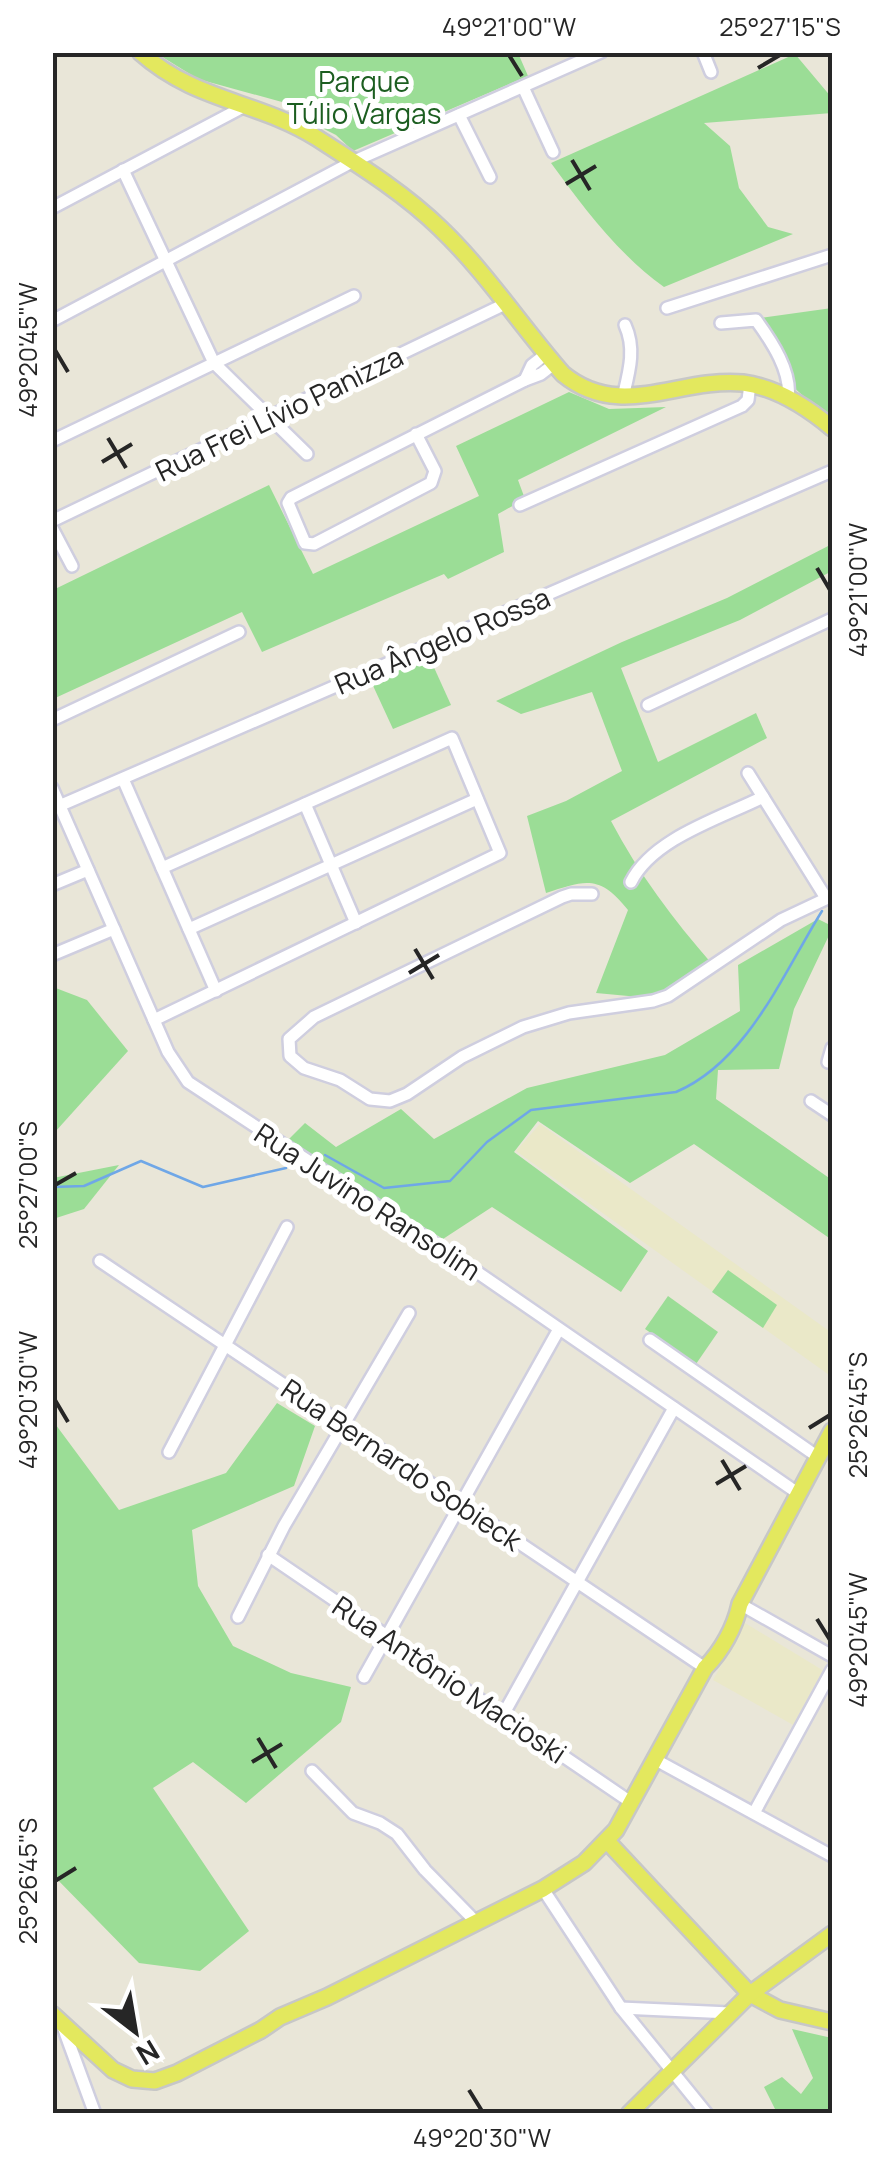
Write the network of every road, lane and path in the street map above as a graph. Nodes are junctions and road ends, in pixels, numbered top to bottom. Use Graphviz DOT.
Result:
graph roads {
  1 [pos="140,52"];
  2 [pos="602,52"];
  3 [pos="702,52"];
  4 [pos="712,72"];
  5 [pos="523,87"];
  6 [pos="245,106"];
  7 [pos="459,114"];
  8 [pos="553,152"];
  9 [pos="352,162"];
  10 [pos="123,170"];
  11 [pos="490,177"];
  12 [pos="52,208"];
  13 [pos="832,255"];
  14 [pos="166,261"];
  15 [pos="354,296"];
  16 [pos="506,304"];
  17 [pos="666,308"];
  18 [pos="52,321"];
  19 [pos="721,323"];
  20 [pos="625,325"];
  21 [pos="550,359"];
  22 [pos="214,364"];
  23 [pos="750,384"];
  24 [pos="624,397"];
  25 [pos="788,399"];
  26 [pos="270,417"];
  27 [pos="832,428"];
  28 [pos="416,434"];
  29 [pos="52,441"];
  30 [pos="307,454"];
  31 [pos="832,471"];
  32 [pos="520,505"];
  33 [pos="52,524"];
  34 [pos="72,566"];
  35 [pos="832,619"];
  36 [pos="238,632"];
  37 [pos="648,705"];
  38 [pos="52,720"];
  39 [pos="748,773"];
  40 [pos="123,779"];
  41 [pos="52,788"];
  42 [pos="764,797"];
  43 [pos="478,799"];
  44 [pos="305,804"];
  45 [pos="56,808"];
  46 [pos="331,865"];
  47 [pos="162,868"];
  48 [pos="88,870"];
  49 [pos="631,882"];
  50 [pos="52,884"];
  51 [pos="592,894"];
  52 [pos="829,897"];
  53 [pos="356,923"];
  54 [pos="114,929"];
  55 [pos="189,929"];
  56 [pos="52,955"];
  57 [pos="216,990"];
  58 [pos="154,1020"];
  59 [pos="832,1048"];
  60 [pos="828,1062"];
  61 [pos="811,1101"];
  62 [pos="832,1114"];
  63 [pos="288,1227"];
  64 [pos="100,1261"];
  65 [pos="409,1313"];
  66 [pos="558,1328"];
  67 [pos="650,1340"];
  68 [pos="224,1345"];
  69 [pos="674,1408"];
  70 [pos="343,1425"];
  71 [pos="832,1430"];
  72 [pos="169,1452"];
  73 [pos="825,1452"];
  74 [pos="798,1494"];
  75 [pos="461,1504"];
  76 [pos="268,1555"];
  77 [pos="577,1582"];
  78 [pos="740,1604"];
  79 [pos="238,1617"];
  80 [pos="387,1636"];
  81 [pos="832,1656"];
  82 [pos="704,1668"];
  83 [pos="832,1670"];
  84 [pos="364,1676"];
  85 [pos="502,1715"];
  86 [pos="656,1760"];
  87 [pos="312,1772"];
  88 [pos="632,1804"];
  89 [pos="754,1813"];
  90 [pos="607,1841"];
  91 [pos="832,1856"];
  92 [pos="544,1889"];
  93 [pos="476,1922"];
  94 [pos="832,1934"];
  95 [pos="750,1994"];
  96 [pos="621,2008"];
  97 [pos="730,2013"];
  98 [pos="57,2017"];
  99 [pos="832,2022"];
  100 [pos="670,2072"];
  101 [pos="95,2114"];
  102 [pos="629,2114"];
  103 [pos="707,2114"];
  1 -- 6 [label="main road"];
  2 -- 5 [label="street"];
  3 -- 4 [label="street"];
  5 -- 7 [label="street"];
  5 -- 8 [label="street"];
  6 -- 9 [label="main road"];
  6 -- 10 [label="street"];
  7 -- 9 [label="street"];
  7 -- 11 [label="street"];
  9 -- 14 [label="street"];
  9 -- 16 [label="main road"];
  10 -- 12 [label="street"];
  10 -- 14 [label="street"];
  13 -- 17 [label="street"];
  14 -- 18 [label="street"];
  14 -- 22 [label="street"];
  15 -- 22 [label="street"];
  16 -- 21 [label="main road"];
  16 -- 26 [label="street, Rua Frei Lívio Panizza"];
  19 -- 25 [label="street"];
  20 -- 24 [label="street"];
  21 -- 24 [label="main road"];
  21 -- 28 [label="street"];
  22 -- 26 [label="street"];
  22 -- 29 [label="street"];
  23 -- 24 [label="main road"];
  23 -- 25 [label="main road"];
  23 -- 32 [label="street"];
  25 -- 27 [label="main road"];
  26 -- 30 [label="street"];
  26 -- 33 [label="street, Rua Frei Lívio Panizza"];
  28 -- 28 [label="street"];
  31 -- 40 [label="street, Rua Ângelo Rossa"];
  33 -- 34 [label="street"];
  35 -- 37 [label="street"];
  36 -- 38 [label="street"];
  39 -- 42 [label="street"];
  40 -- 45 [label="street, Rua Ângelo Rossa"];
  40 -- 47 [label="street"];
  41 -- 45 [label="street, Rua Juvino Ransolim"];
  42 -- 49 [label="street"];
  42 -- 52 [label="street"];
  43 -- 44 [label="street"];
  43 -- 46 [label="street"];
  43 -- 53 [label="street"];
  44 -- 46 [label="street"];
  44 -- 47 [label="street"];
  45 -- 48 [label="street, Rua Juvino Ransolim"];
  46 -- 53 [label="street"];
  46 -- 55 [label="street"];
  47 -- 55 [label="street"];
  48 -- 50 [label="street"];
  48 -- 54 [label="street, Rua Juvino Ransolim"];
  51 -- 52 [label="street"];
  53 -- 57 [label="street"];
  54 -- 56 [label="street"];
  54 -- 58 [label="street, Rua Juvino Ransolim"];
  55 -- 57 [label="street"];
  57 -- 58 [label="street"];
  58 -- 66 [label="street, Rua Juvino Ransolim"];
  59 -- 60 [label="street"];
  61 -- 62 [label="street"];
  63 -- 68 [label="street"];
  64 -- 68 [label="street, Rua Bernardo Sobieck"];
  65 -- 70 [label="street"];
  66 -- 69 [label="street, Rua Juvino Ransolim"];
  66 -- 75 [label="street"];
  67 -- 73 [label="street"];
  68 -- 70 [label="street, Rua Bernardo Sobieck"];
  68 -- 72 [label="street"];
  69 -- 74 [label="street, Rua Juvino Ransolim"];
  69 -- 77 [label="street"];
  70 -- 75 [label="street, Rua Bernardo Sobieck"];
  70 -- 76 [label="street"];
  71 -- 73 [label="main road"];
  73 -- 74 [label="main road"];
  74 -- 78 [label="main road"];
  75 -- 77 [label="street, Rua Bernardo Sobieck"];
  75 -- 80 [label="street"];
  76 -- 79 [label="street"];
  76 -- 80 [label="street, Rua Antônio Macioski"];
  77 -- 82 [label="street, Rua Bernardo Sobieck"];
  77 -- 85 [label="street"];
  78 -- 81 [label="street"];
  78 -- 82 [label="main road"];
  80 -- 84 [label="street"];
  80 -- 85 [label="street, Rua Antônio Macioski"];
  82 -- 86 [label="main road"];
  83 -- 89 [label="street"];
  85 -- 88 [label="street, Rua Antônio Macioski"];
  86 -- 88 [label="main road"];
  86 -- 89 [label="street"];
  87 -- 93 [label="street"];
  88 -- 90 [label="main road"];
  89 -- 91 [label="street"];
  90 -- 92 [label="main road"];
  90 -- 95 [label="main road"];
  92 -- 93 [label="main road"];
  92 -- 96 [label="street"];
  93 -- 98 [label="main road"];
  94 -- 95 [label="main road"];
  95 -- 97 [label="main road"];
  95 -- 99 [label="main road"];
  96 -- 97 [label="street"];
  96 -- 100 [label="street"];
  97 -- 100 [label="main road"];
  98 -- 101 [label="street"];
  100 -- 102 [label="main road"];
  100 -- 103 [label="street"];
}
